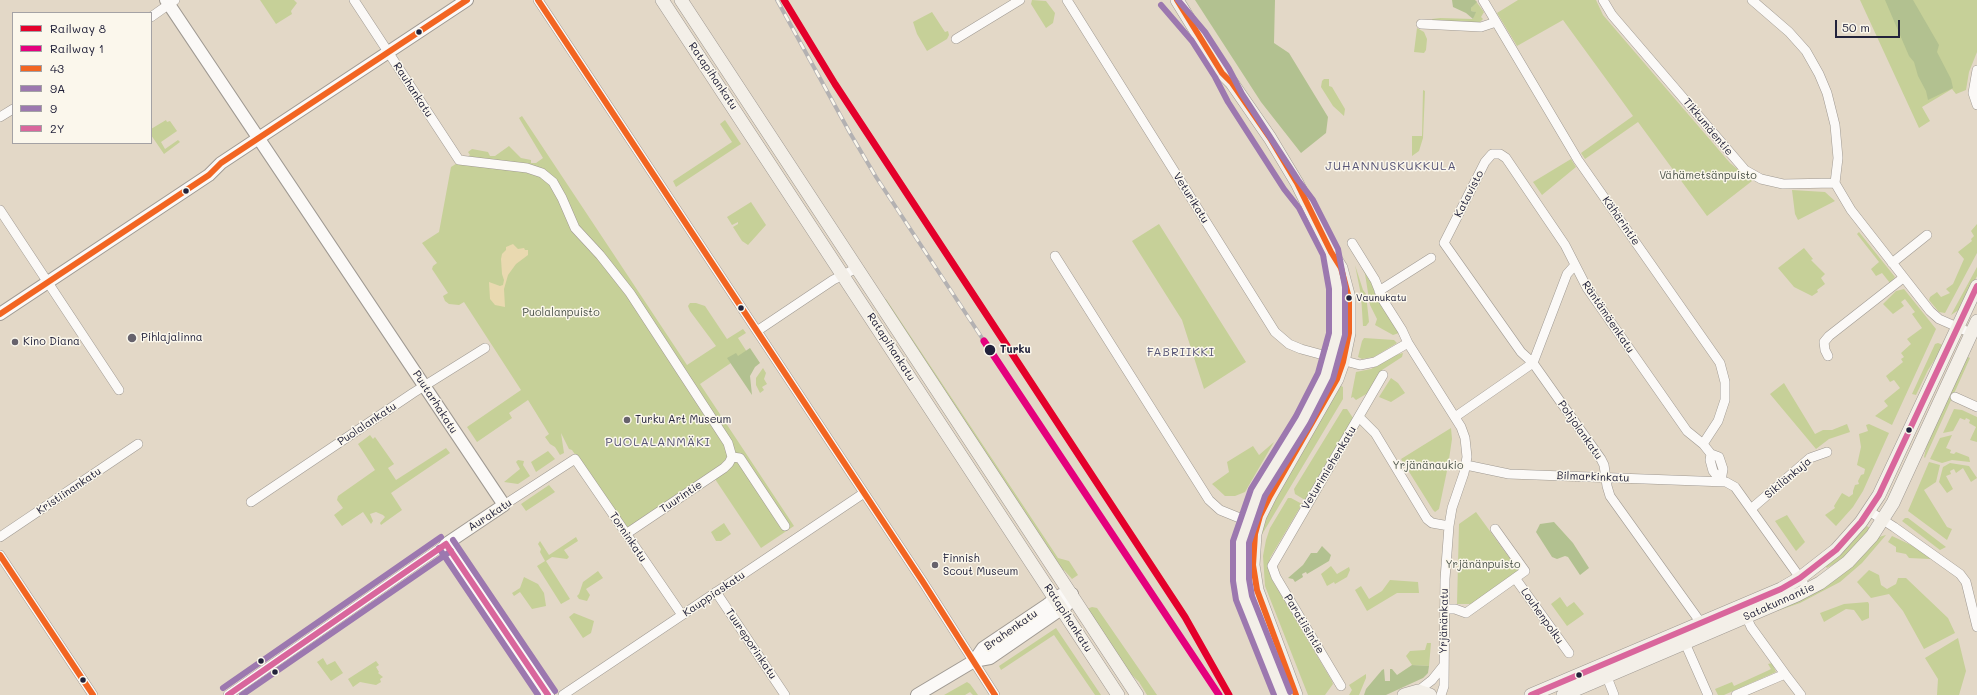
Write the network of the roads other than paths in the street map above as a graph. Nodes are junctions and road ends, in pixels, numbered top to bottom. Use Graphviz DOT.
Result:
graph roads {
  1 [pos="354,0"];
  2 [pos="467,0"];
  3 [pos="538,0"];
  4 [pos="662,0"];
  5 [pos="682,0"];
  6 [pos="1020,0"];
  7 [pos="1067,0"];
  8 [pos="1167,0"];
  9 [pos="1177,0"];
  10 [pos="1484,0"];
  11 [pos="1603,0"];
  12 [pos="1752,0"];
  13 [pos="170,1"];
  14 [pos="152,16"];
  15 [pos="1496,22"];
  16 [pos="1422,24"];
  17 [pos="1198,36"];
  18 [pos="956,39"];
  19 [pos="388,52"];
  20 [pos="1977,70"];
  21 [pos="1976,103"];
  22 [pos="12,110"];
  23 [pos="0,118"];
  24 [pos="260,139"];
  25 [pos="1500,154"];
  26 [pos="1835,183"];
  27 [pos="0,210"];
  28 [pos="1927,235"];
  29 [pos="1352,243"];
  30 [pos="1444,243"];
  31 [pos="1055,256"];
  32 [pos="1431,258"];
  33 [pos="1892,263"];
  34 [pos="1575,264"];
  35 [pos="857,268"];
  36 [pos="843,275"];
  37 [pos="1903,278"];
  38 [pos="48,282"];
  39 [pos="1977,286"];
  40 [pos="1379,291"];
  41 [pos="0,314"];
  42 [pos="1977,320"];
  43 [pos="1957,327"];
  44 [pos="757,331"];
  45 [pos="1971,333"];
  46 [pos="1408,343"];
  47 [pos="485,348"];
  48 [pos="1828,356"];
  49 [pos="1337,360"];
  50 [pos="1533,363"];
  51 [pos="1383,375"];
  52 [pos="424,386"];
  53 [pos="119,390"];
  54 [pos="1955,397"];
  55 [pos="1977,407"];
  56 [pos="1455,417"];
  57 [pos="1360,418"];
  58 [pos="138,444"];
  59 [pos="1703,444"];
  60 [pos="1827,452"];
  61 [pos="732,457"];
  62 [pos="575,459"];
  63 [pos="1466,465"];
  64 [pos="1606,478"];
  65 [pos="1721,481"];
  66 [pos="864,493"];
  67 [pos="251,502"];
  68 [pos="504,505"];
  69 [pos="1751,509"];
  70 [pos="1869,511"];
  71 [pos="1883,520"];
  72 [pos="1252,523"];
  73 [pos="785,526"];
  74 [pos="1448,526"];
  75 [pos="1495,528"];
  76 [pos="626,534"];
  77 [pos="0,537"];
  78 [pos="446,544"];
  79 [pos="0,555"];
  80 [pos="1274,560"];
  81 [pos="1515,578"];
  82 [pos="1800,578"];
  83 [pos="1808,590"];
  84 [pos="716,592"];
  85 [pos="1072,594"];
  86 [pos="1059,604"];
  87 [pos="1444,609"];
  88 [pos="1744,611"];
  89 [pos="682,615"];
  90 [pos="1701,623"];
  91 [pos="1977,627"];
  92 [pos="1685,643"];
  93 [pos="1569,654"];
  94 [pos="974,661"];
  95 [pos="1444,665"];
  96 [pos="1605,670"];
  97 [pos="1785,674"];
  98 [pos="1341,686"];
  99 [pos="1444,686"];
  100 [pos="1424,693"];
  101 [pos="93,695"];
  102 [pos="228,695"];
  103 [pos="548,695"];
  104 [pos="563,695"];
  105 [pos="785,695"];
  106 [pos="917,695"];
  107 [pos="995,695"];
  108 [pos="1118,695"];
  109 [pos="1137,695"];
  110 [pos="1283,695"];
  111 [pos="1296,695"];
  112 [pos="1404,695"];
  113 [pos="1441,695"];
  114 [pos="1448,695"];
  115 [pos="1531,695"];
  116 [pos="1563,695"];
  117 [pos="1614,695"];
  118 [pos="1708,695"];
  119 [pos="1736,695"];
  120 [pos="1801,695"];
  1 -- 19 [label="street, Rauhankatu"];
  2 -- 19 [label="street"];
  3 -- 44 [label="street"];
  4 -- 36 [label="main road, Ratapihankatu"];
  5 -- 35 [label="main road, Ratapihankatu"];
  6 -- 18 [label="street"];
  7 -- 49 [label="street, Veturikatu"];
  8 -- 17 [label="main road"];
  9 -- 17 [label="main road"];
  10 -- 15 [label="street, Kähärintie"];
  11 -- 26 [label="street, Tikkumäentie"];
  12 -- 26 [label="street"];
  13 -- 14 [label="street"];
  13 -- 24 [label="street, Puutarhakatu"];
  15 -- 16 [label="street"];
  15 -- 59 [label="street, Kähärintie"];
  17 -- 49 [label="main road"];
  19 -- 24 [label="street"];
  19 -- 61 [label="street, Rauhankatu"];
  20 -- 21 [label="street"];
  22 -- 23 [label="street"];
  24 -- 38 [label="street"];
  24 -- 52 [label="street, Puutarhakatu"];
  25 -- 30 [label="street, Katavisto"];
  25 -- 34 [label="street, Räntämäenkatu"];
  26 -- 33 [label="street"];
  27 -- 38 [label="street"];
  28 -- 33 [label="street"];
  29 -- 40 [label="street, Yrjänänkatu"];
  30 -- 50 [label="street, Pohjolankatu"];
  31 -- 72 [label="street"];
  32 -- 40 [label="street"];
  33 -- 37 [label="street"];
  34 -- 50 [label="street"];
  34 -- 59 [label="street, Räntämäenkatu"];
  35 -- 36 [label="street"];
  35 -- 85 [label="main road, Ratapihankatu"];
  36 -- 44 [label="street"];
  36 -- 86 [label="main road, Ratapihankatu"];
  37 -- 43 [label="street"];
  37 -- 48 [label="street"];
  38 -- 41 [label="street"];
  38 -- 53 [label="street"];
  39 -- 43 [label="main road, Satakunnantie"];
  40 -- 46 [label="street, Yrjänänkatu"];
  42 -- 45 [label="main road, Satakunnantie"];
  43 -- 45 [label="street"];
  43 -- 70 [label="main road, Satakunnantie"];
  44 -- 66 [label="street"];
  45 -- 71 [label="main road, Satakunnantie"];
  46 -- 49 [label="street, Veturikatu"];
  46 -- 56 [label="street, Yrjänänkatu"];
  47 -- 52 [label="street, Puolalankatu"];
  49 -- 72 [label="main road"];
  50 -- 56 [label="street"];
  50 -- 64 [label="street, Pohjolankatu"];
  51 -- 57 [label="street, Veturimiehenkatu"];
  52 -- 67 [label="street, Puolalankatu"];
  52 -- 68 [label="street, Puutarhakatu"];
  54 -- 55 [label="street"];
  56 -- 63 [label="street, Yrjänänkatu"];
  57 -- 74 [label="street"];
  57 -- 80 [label="street, Veturimiehenkatu"];
  58 -- 77 [label="street, Kristiinankatu"];
  59 -- 65 [label="street, Räntämäenkatu"];
  60 -- 69 [label="street, Sikilänkuja"];
  61 -- 73 [label="street"];
  61 -- 76 [label="street, Tuurintie"];
  62 -- 68 [label="street, Aurakatu"];
  62 -- 76 [label="street, Torninkatu"];
  63 -- 64 [label="street, Bilmarkinkatu"];
  63 -- 74 [label="street, Yrjänänkatu"];
  64 -- 65 [label="street, Bilmarkinkatu"];
  64 -- 90 [label="street, Pohjolankatu"];
  65 -- 69 [label="street"];
  66 -- 84 [label="street, Kauppiaskatu"];
  66 -- 94 [label="street"];
  68 -- 78 [label="street, Aurakatu"];
  69 -- 82 [label="street"];
  70 -- 71 [label="street"];
  70 -- 82 [label="main road, Satakunnantie"];
  71 -- 83 [label="main road, Satakunnantie"];
  71 -- 91 [label="street"];
  72 -- 110 [label="main road"];
  72 -- 111 [label="main road"];
  74 -- 87 [label="street, Yrjänänkatu"];
  75 -- 81 [label="street"];
  76 -- 89 [label="street, Torninkatu"];
  78 -- 102 [label="street, Aurakatu"];
  78 -- 103 [label="street"];
  79 -- 101 [label="street"];
  80 -- 98 [label="street, Paratiisintie"];
  81 -- 87 [label="street"];
  81 -- 93 [label="street, Louhenpolku"];
  82 -- 83 [label="street"];
  82 -- 88 [label="main road, Satakunnantie"];
  83 -- 88 [label="main road, Satakunnantie"];
  84 -- 89 [label="street, Kauppiaskatu"];
  84 -- 105 [label="street, Tuureporinkatu"];
  85 -- 86 [label="street, Brahenkatu"];
  85 -- 109 [label="main road, Ratapihankatu"];
  86 -- 94 [label="street, Brahenkatu"];
  86 -- 108 [label="main road, Ratapihankatu"];
  87 -- 95 [label="street, Yrjänänkatu"];
  88 -- 90 [label="main road, Satakunnantie"];
  88 -- 92 [label="main road, Satakunnantie"];
  88 -- 97 [label="street"];
  89 -- 104 [label="street, Kauppiaskatu"];
  90 -- 96 [label="main road, Satakunnantie"];
  92 -- 96 [label="main road, Satakunnantie"];
  92 -- 118 [label="street"];
  94 -- 106 [label="street, Brahenkatu"];
  94 -- 107 [label="street"];
  95 -- 99 [label="street, Yrjänänkatu"];
  95 -- 100 [label="street"];
  96 -- 115 [label="main road, Satakunnantie"];
  96 -- 116 [label="main road, Satakunnantie"];
  96 -- 117 [label="street"];
  97 -- 119 [label="street"];
  97 -- 120 [label="street"];
  99 -- 113 [label="street, Yrjänänkatu"];
  99 -- 114 [label="street, Yrjänänkatu"];
  100 -- 112 [label="main road"];
}
